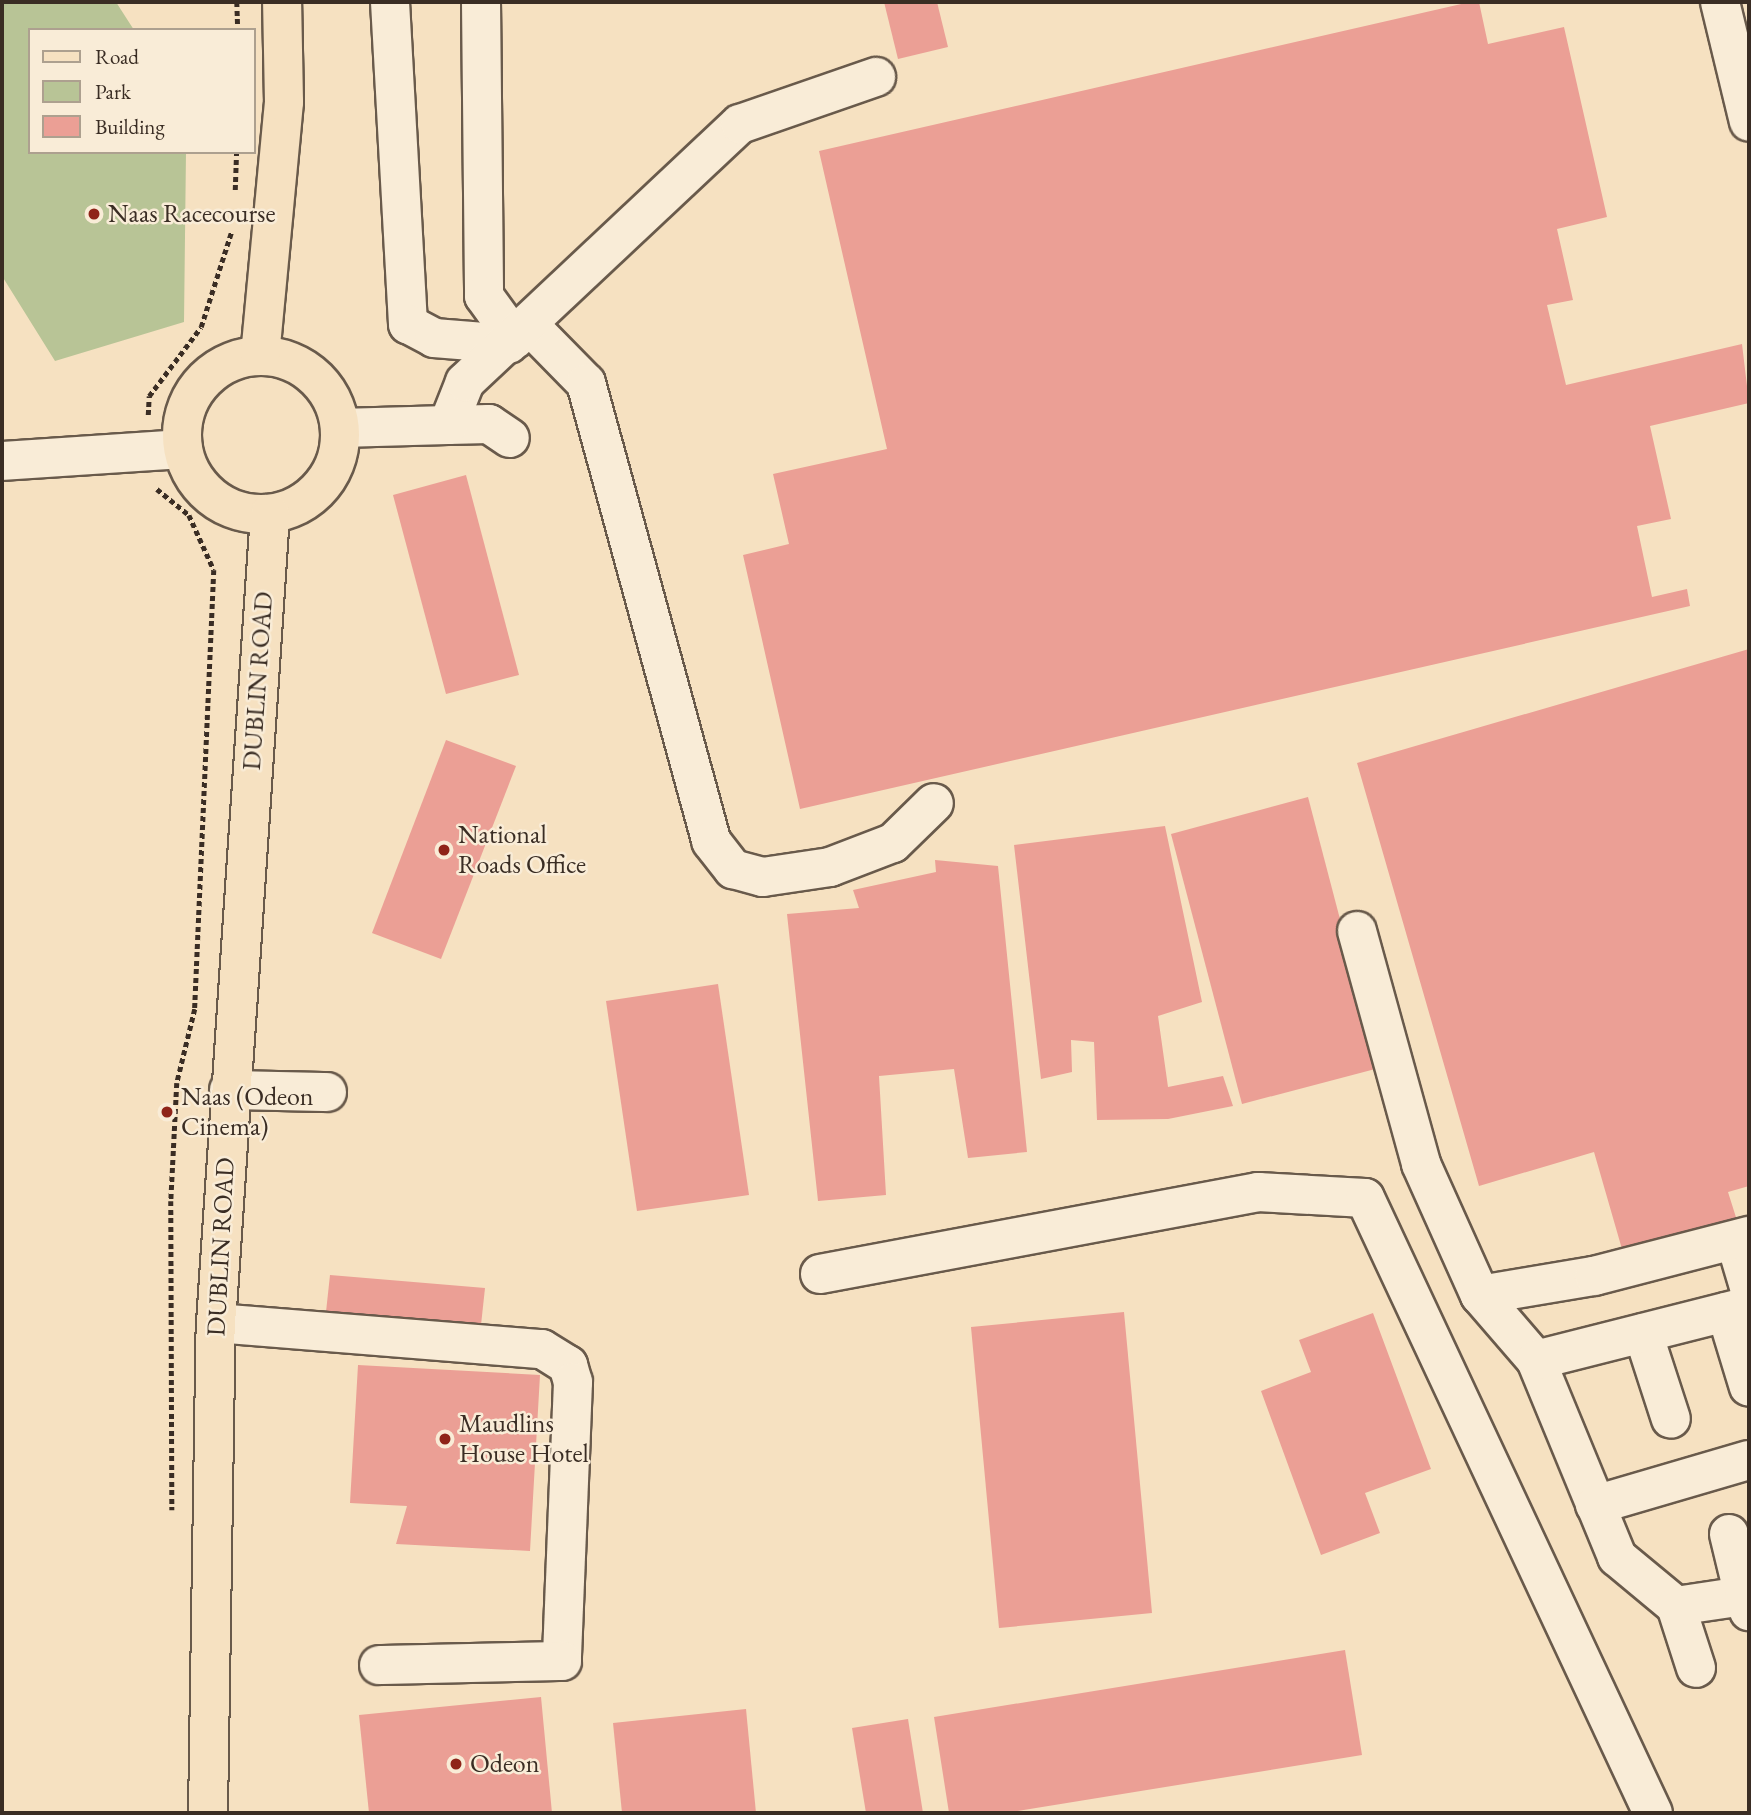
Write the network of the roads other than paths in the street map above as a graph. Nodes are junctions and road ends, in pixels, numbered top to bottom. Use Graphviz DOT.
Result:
graph roads {
  1 [pos="282,2"];
  2 [pos="390,2"];
  3 [pos="481,2"];
  4 [pos="1720,2"];
  5 [pos="876,76"];
  6 [pos="1749,122"];
  7 [pos="518,336"];
  8 [pos="260,356"];
  9 [pos="448,425"];
  10 [pos="340,428"];
  11 [pos="510,438"];
  12 [pos="165,450"];
  13 [pos="2,461"];
  14 [pos="270,514"];
  15 [pos="934,803"];
  16 [pos="1357,931"];
  17 [pos="229,1090"];
  18 [pos="327,1091"];
  19 [pos="1743,1240"];
  20 [pos="820,1274"];
  21 [pos="1480,1295"];
  22 [pos="1741,1302"];
  23 [pos="216,1323"];
  24 [pos="1643,1333"];
  25 [pos="1536,1360"];
  26 [pos="1749,1387"];
  27 [pos="1671,1419"];
  28 [pos="1749,1460"];
  29 [pos="1595,1505"];
  30 [pos="1729,1534"];
  31 [pos="1747,1604"];
  32 [pos="1676,1606"];
  33 [pos="379,1665"];
  34 [pos="1696,1668"];
  35 [pos="208,1813"];
  36 [pos="1653,1813"];
  1 -- 8 [label="main road"];
  2 -- 7 [label="street"];
  3 -- 7 [label="street"];
  4 -- 6 [label="street"];
  5 -- 7 [label="street"];
  7 -- 9 [label="street"];
  7 -- 15 [label="street"];
  8 -- 10 [label="main road"];
  8 -- 12 [label="main road"];
  9 -- 10 [label="street"];
  9 -- 11 [label="street"];
  10 -- 14 [label="main road"];
  12 -- 13 [label="street"];
  12 -- 14 [label="main road"];
  14 -- 17 [label="main road, DUBLIN ROAD"];
  16 -- 21 [label="street"];
  17 -- 18 [label="street"];
  17 -- 23 [label="main road, DUBLIN ROAD"];
  19 -- 21 [label="street"];
  19 -- 22 [label="street"];
  20 -- 36 [label="street"];
  21 -- 25 [label="street"];
  22 -- 24 [label="street"];
  22 -- 26 [label="street"];
  23 -- 33 [label="street"];
  23 -- 35 [label="main road, DUBLIN ROAD"];
  24 -- 25 [label="street"];
  24 -- 27 [label="street"];
  25 -- 29 [label="street"];
  28 -- 29 [label="street"];
  29 -- 32 [label="street"];
  30 -- 31 [label="street"];
  31 -- 32 [label="street"];
  32 -- 34 [label="street"];
}
